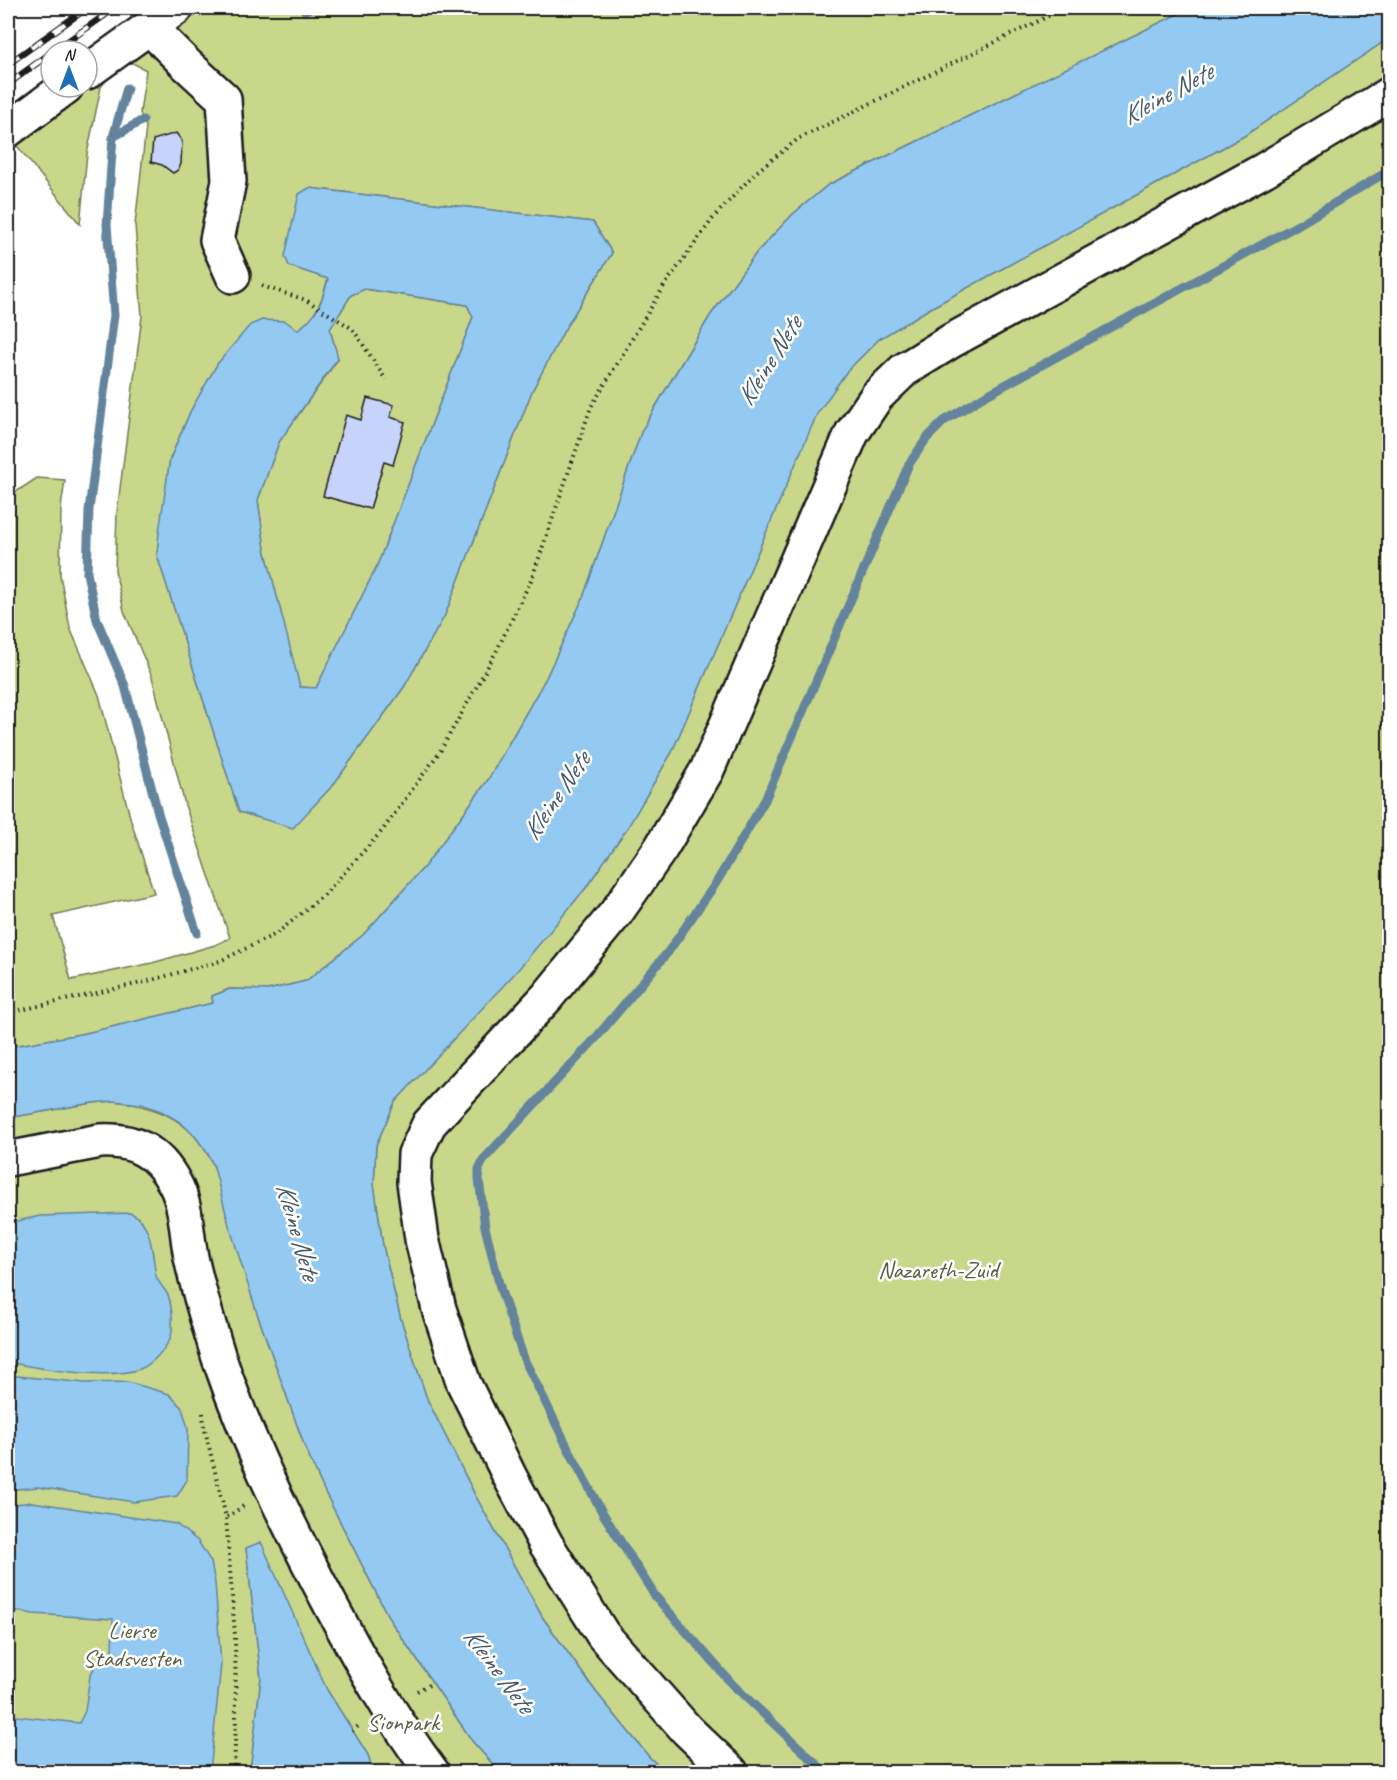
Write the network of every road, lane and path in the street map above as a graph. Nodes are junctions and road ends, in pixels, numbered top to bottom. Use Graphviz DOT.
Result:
graph roads {
  1 [pos="176,8"];
  2 [pos="1065,8"];
  3 [pos="149,27"];
  4 [pos="99,63"];
  5 [pos="1389,94"];
  6 [pos="50,99"];
  7 [pos="8,130"];
  8 [pos="233,276"];
  9 [pos="386,380"];
  10 [pos="8,1013"];
  11 [pos="8,1159"];
  12 [pos="203,1412"];
  13 [pos="234,1773"];
  14 [pos="432,1773"];
  15 [pos="731,1773"];
  1 -- 3 [label="street"];
  2 -- 10 [label="path"];
  3 -- 4 [label="street"];
  3 -- 8 [label="street"];
  5 -- 15 [label="street"];
  6 -- 7 [label="street"];
  8 -- 9 [label="path"];
  11 -- 14 [label="street"];
  12 -- 13 [label="path"];
}
